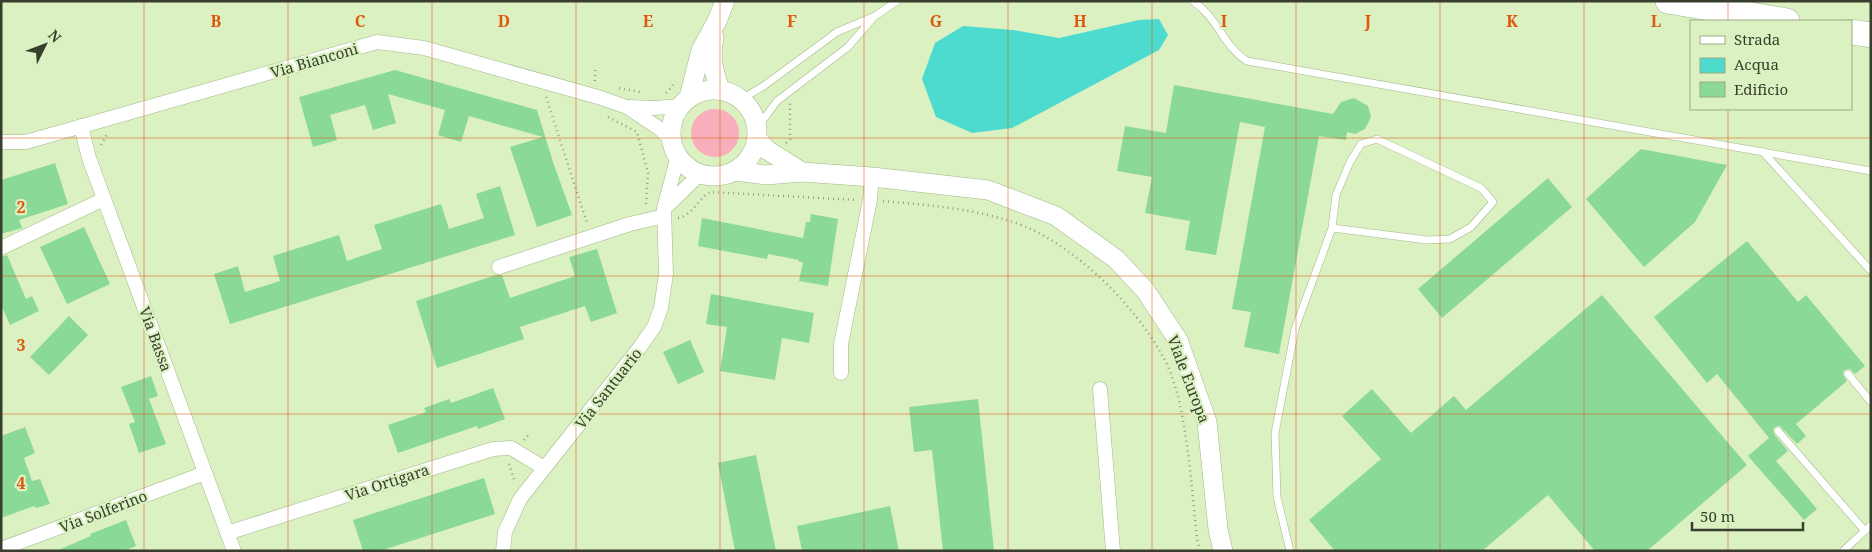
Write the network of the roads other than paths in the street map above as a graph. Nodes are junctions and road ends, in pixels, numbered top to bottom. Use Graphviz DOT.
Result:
graph roads {
  1 [pos="725,1"];
  2 [pos="898,1"];
  3 [pos="1193,1"];
  4 [pos="1668,1"];
  5 [pos="875,16"];
  6 [pos="1781,20"];
  7 [pos="717,21"];
  8 [pos="1852,32"];
  9 [pos="1871,36"];
  10 [pos="720,90"];
  11 [pos="742,99"];
  12 [pos="685,101"];
  13 [pos="627,107"];
  14 [pos="81,126"];
  15 [pos="758,134"];
  16 [pos="1,142"];
  17 [pos="674,148"];
  18 [pos="1763,152"];
  19 [pos="736,171"];
  20 [pos="1871,171"];
  21 [pos="802,172"];
  22 [pos="700,174"];
  23 [pos="872,177"];
  24 [pos="104,199"];
  25 [pos="664,212"];
  26 [pos="1332,228"];
  27 [pos="1,248"];
  28 [pos="499,267"];
  29 [pos="1871,271"];
  30 [pos="841,373"];
  31 [pos="1848,374"];
  32 [pos="1100,388"];
  33 [pos="1871,402"];
  34 [pos="1778,431"];
  35 [pos="544,468"];
  36 [pos="205,473"];
  37 [pos="1868,528"];
  38 [pos="227,533"];
  39 [pos="1,549"];
  40 [pos="234,551"];
  41 [pos="503,551"];
  42 [pos="1114,551"];
  43 [pos="1223,551"];
  44 [pos="1290,551"];
  45 [pos="1843,551"];
  1 -- 7 [label="street, Via Santuario"];
  2 -- 5 [label="lane"];
  3 -- 18 [label="lane"];
  4 -- 6 [label="highway"];
  5 -- 11 [label="lane"];
  5 -- 15 [label="lane"];
  7 -- 10 [label="street, Via Santuario"];
  7 -- 12 [label="street, Via Santuario"];
  8 -- 9 [label="highway"];
  10 -- 11 [label="street"];
  10 -- 12 [label="street"];
  11 -- 15 [label="street"];
  12 -- 13 [label="street, Via Bianconi"];
  12 -- 17 [label="street, Via Santuario"];
  13 -- 14 [label="street, Via Bianconi"];
  13 -- 17 [label="street, Via Bianconi"];
  14 -- 16 [label="street, Via Bianconi"];
  14 -- 24 [label="street, Via Bassa"];
  15 -- 19 [label="street"];
  15 -- 21 [label="street, Viale Europa"];
  17 -- 22 [label="street"];
  17 -- 25 [label="street, Via Santuario"];
  18 -- 20 [label="lane"];
  18 -- 29 [label="lane"];
  19 -- 21 [label="street, Viale Europa"];
  19 -- 22 [label="street"];
  21 -- 23 [label="street, Viale Europa"];
  22 -- 25 [label="street"];
  23 -- 30 [label="street"];
  23 -- 43 [label="street, Viale Europa"];
  24 -- 27 [label="street"];
  24 -- 36 [label="street, Via Bassa"];
  25 -- 28 [label="street"];
  25 -- 35 [label="street, Via Santuario"];
  26 -- 26 [label="lane"];
  26 -- 44 [label="lane"];
  31 -- 33 [label="lane"];
  32 -- 42 [label="street"];
  34 -- 37 [label="lane"];
  35 -- 38 [label="street, Via Ortigara"];
  35 -- 41 [label="street, Via Santuario"];
  36 -- 38 [label="street, Via Bassa"];
  36 -- 39 [label="street, Via Solferino"];
  37 -- 45 [label="lane"];
  38 -- 40 [label="street, Via Bassa"];
}
